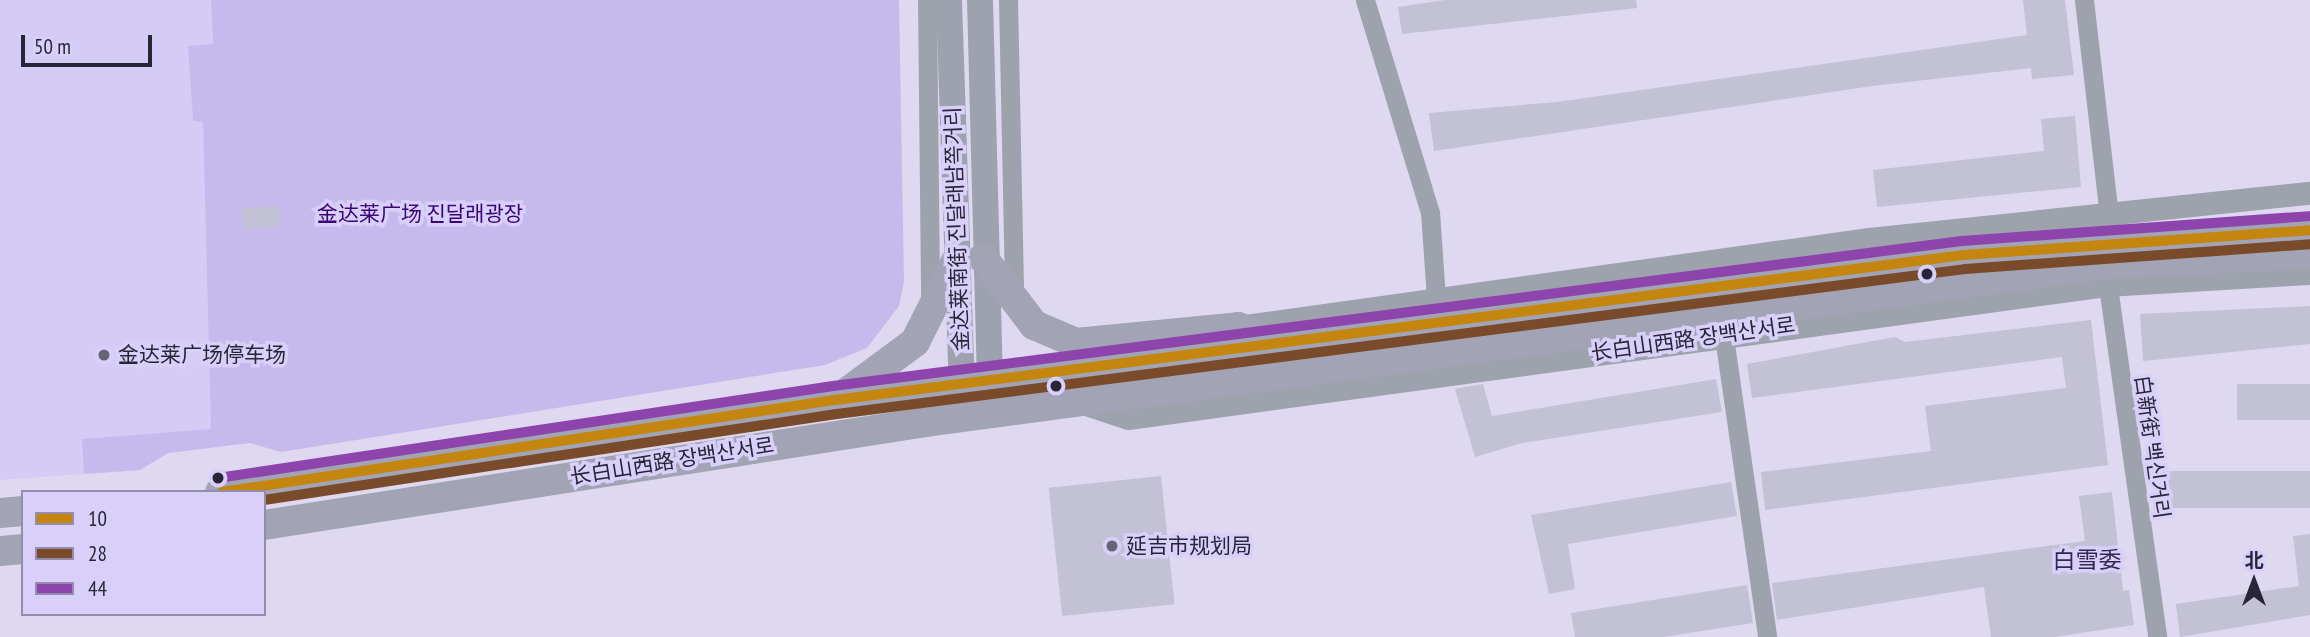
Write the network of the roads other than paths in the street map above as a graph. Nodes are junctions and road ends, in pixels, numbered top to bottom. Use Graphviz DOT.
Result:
graph roads {
  1 [pos="927,0"];
  2 [pos="949,0"];
  3 [pos="980,0"];
  4 [pos="1008,0"];
  5 [pos="1365,0"];
  6 [pos="2084,0"];
  7 [pos="2310,192"];
  8 [pos="2110,210"];
  9 [pos="2310,230"];
  10 [pos="2310,254"];
  11 [pos="970,259"];
  12 [pos="2108,264"];
  13 [pos="2310,272"];
  14 [pos="1015,308"];
  15 [pos="1437,311"];
  16 [pos="931,320"];
  17 [pos="1723,326"];
  18 [pos="1238,327"];
  19 [pos="1274,343"];
  20 [pos="976,381"];
  21 [pos="835,400"];
  22 [pos="977,415"];
  23 [pos="839,435"];
  24 [pos="233,490"];
  25 [pos="21,511"];
  26 [pos="0,513"];
  27 [pos="266,525"];
  28 [pos="21,549"];
  29 [pos="0,551"];
  30 [pos="1767,637"];
  31 [pos="2157,637"];
  1 -- 16 [label="street, 金达莱南街 진달래남쪽거리"];
  2 -- 11 [label="main road, 金达莱南街 진달래남쪽거리"];
  3 -- 11 [label="main road, 金达莱南街 진달래남쪽거리"];
  4 -- 14 [label="street"];
  5 -- 15 [label="street"];
  6 -- 8 [label="street, 白新街 백신거리"];
  7 -- 8 [label="street, 长白山西路 장백산서로"];
  8 -- 12 [label="street, 白新街 백신거리"];
  8 -- 15 [label="street, 长白山西路 장백산서로"];
  9 -- 12 [label="main road, 长白山西路 장백산서로"];
  10 -- 12 [label="main road, 长白山西路 장백산서로"];
  11 -- 14 [label="main road"];
  11 -- 16 [label="main road"];
  11 -- 20 [label="main road, 金达莱南街 진달래남쪽거리"];
  12 -- 13 [label="street, 长白山西路 장백산서로"];
  12 -- 15 [label="main road, 长白山西路 장백산서로"];
  12 -- 17 [label="main road, 长白山西路 장백산서로"];
  12 -- 31 [label="street, 白新街 백신거리"];
  14 -- 18 [label="main road"];
  15 -- 18 [label="street, 长白山西路 장백산서로"];
  15 -- 19 [label="main road, 长白山西路 장백산서로"];
  16 -- 21 [label="main road"];
  17 -- 22 [label="main road, 长白山西路 장백산서로"];
  17 -- 30 [label="street"];
  18 -- 19 [label="main road"];
  19 -- 20 [label="main road, 长白山西路 장백산서로"];
  20 -- 21 [label="main road, 长白山西路 장백산서로"];
  20 -- 22 [label="main road, 金达莱南街 진달래남쪽거리"];
  21 -- 23 [label="main road"];
  21 -- 24 [label="main road, 长白山西路 장백산서로"];
  22 -- 23 [label="main road, 长白山西路 장백산서로"];
  23 -- 27 [label="main road, 长白山西路 장백산서로"];
  25 -- 26 [label="main road"];
  28 -- 29 [label="main road"];
}
